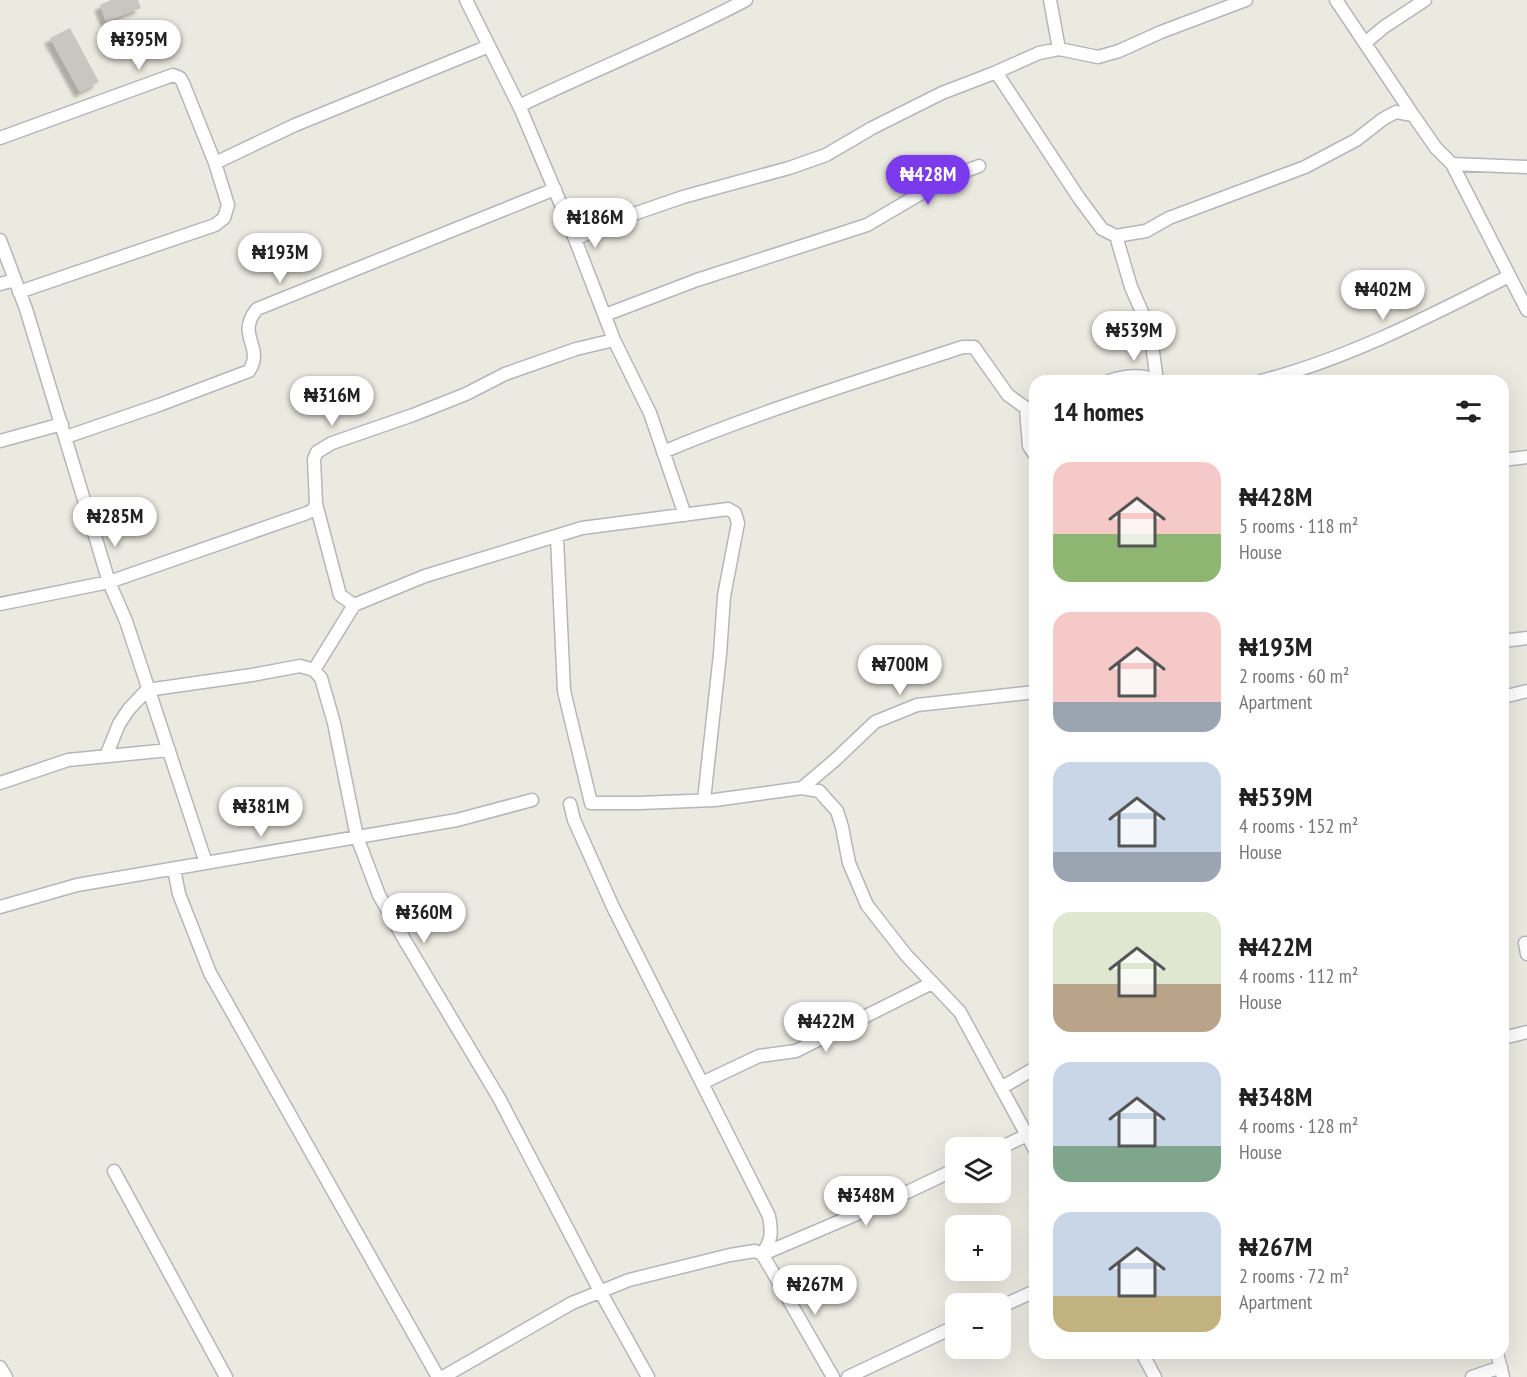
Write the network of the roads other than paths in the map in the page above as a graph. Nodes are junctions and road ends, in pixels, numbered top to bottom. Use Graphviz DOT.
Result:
graph roads {
  1 [pos="466,0"];
  2 [pos="746,0"];
  3 [pos="1050,0"];
  4 [pos="1246,0"];
  5 [pos="1336,0"];
  6 [pos="1425,0"];
  7 [pos="1365,43"];
  8 [pos="489,46"];
  9 [pos="1059,49"];
  10 [pos="994,73"];
  11 [pos="519,106"];
  12 [pos="1413,115"];
  13 [pos="0,138"];
  14 [pos="215,163"];
  15 [pos="1452,164"];
  16 [pos="979,166"];
  17 [pos="1527,167"];
  18 [pos="555,189"];
  19 [pos="1116,236"];
  20 [pos="575,239"];
  21 [pos="0,240"];
  22 [pos="1509,276"];
  23 [pos="15,280"];
  24 [pos="0,284"];
  25 [pos="20,292"];
  26 [pos="1526,306"];
  27 [pos="605,315"];
  28 [pos="614,340"];
  29 [pos="1156,375"];
  30 [pos="1279,375"];
  31 [pos="1029,407"];
  32 [pos="64,431"];
  33 [pos="0,441"];
  34 [pos="663,452"];
  35 [pos="1527,457"];
  36 [pos="1509,459"];
  37 [pos="316,504"];
  38 [pos="685,515"];
  39 [pos="557,537"];
  40 [pos="109,582"];
  41 [pos="0,604"];
  42 [pos="354,605"];
  43 [pos="1527,638"];
  44 [pos="1509,640"];
  45 [pos="314,670"];
  46 [pos="147,690"];
  47 [pos="1527,691"];
  48 [pos="1029,693"];
  49 [pos="1509,696"];
  50 [pos="169,750"];
  51 [pos="106,756"];
  52 [pos="0,783"];
  53 [pos="802,788"];
  54 [pos="531,800"];
  55 [pos="704,800"];
  56 [pos="570,804"];
  57 [pos="357,837"];
  58 [pos="206,863"];
  59 [pos="174,869"];
  60 [pos="0,907"];
  61 [pos="932,983"];
  62 [pos="1527,1032"];
  63 [pos="1509,1036"];
  64 [pos="1029,1072"];
  65 [pos="702,1083"];
  66 [pos="1001,1088"];
  67 [pos="1027,1135"];
  68 [pos="1029,1139"];
  69 [pos="1011,1143"];
  70 [pos="114,1171"];
  71 [pos="945,1174"];
  72 [pos="762,1254"];
  73 [pos="600,1292"];
  74 [pos="1029,1294"];
  75 [pos="1011,1301"];
  76 [pos="945,1331"];
  77 [pos="1148,1359"];
  78 [pos="0,1367"];
  79 [pos="1502,1372"];
  80 [pos="6,1377"];
  81 [pos="226,1377"];
  82 [pos="438,1377"];
  83 [pos="443,1377"];
  84 [pos="648,1377"];
  85 [pos="833,1377"];
  86 [pos="848,1377"];
  87 [pos="1155,1377"];
  88 [pos="1472,1377"];
  1 -- 8 [label="street"];
  2 -- 11 [label="street"];
  3 -- 9 [label="street"];
  4 -- 9 [label="street"];
  5 -- 7 [label="street"];
  6 -- 7 [label="street"];
  7 -- 12 [label="street"];
  8 -- 11 [label="street"];
  8 -- 14 [label="street"];
  9 -- 10 [label="street"];
  10 -- 19 [label="street"];
  10 -- 20 [label="street"];
  11 -- 18 [label="street"];
  12 -- 15 [label="street"];
  12 -- 19 [label="street"];
  13 -- 14 [label="street"];
  14 -- 25 [label="street"];
  15 -- 17 [label="street"];
  15 -- 22 [label="street"];
  16 -- 27 [label="street"];
  18 -- 20 [label="street"];
  18 -- 32 [label="street"];
  19 -- 29 [label="street"];
  20 -- 27 [label="street"];
  21 -- 23 [label="street"];
  22 -- 26 [label="street"];
  22 -- 30 [label="street"];
  23 -- 24 [label="street"];
  23 -- 25 [label="street"];
  25 -- 32 [label="street"];
  27 -- 28 [label="street"];
  28 -- 34 [label="street"];
  28 -- 37 [label="street"];
  31 -- 34 [label="street"];
  32 -- 33 [label="street"];
  32 -- 40 [label="street"];
  34 -- 38 [label="street"];
  35 -- 36 [label="street"];
  37 -- 40 [label="street"];
  37 -- 42 [label="street"];
  38 -- 39 [label="street"];
  38 -- 55 [label="street"];
  39 -- 42 [label="street"];
  39 -- 55 [label="street"];
  40 -- 41 [label="street"];
  40 -- 46 [label="street"];
  42 -- 45 [label="street"];
  43 -- 44 [label="street"];
  45 -- 46 [label="street"];
  45 -- 57 [label="street"];
  46 -- 50 [label="street"];
  46 -- 51 [label="street"];
  47 -- 49 [label="street"];
  48 -- 53 [label="street"];
  50 -- 51 [label="street"];
  50 -- 58 [label="street"];
  51 -- 52 [label="street"];
  53 -- 55 [label="street"];
  53 -- 61 [label="street"];
  54 -- 57 [label="street"];
  56 -- 65 [label="street"];
  57 -- 58 [label="street"];
  57 -- 73 [label="street"];
  58 -- 59 [label="street"];
  59 -- 60 [label="street"];
  59 -- 82 [label="street"];
  61 -- 65 [label="street"];
  61 -- 66 [label="street"];
  62 -- 63 [label="street"];
  64 -- 66 [label="street"];
  65 -- 72 [label="street"];
  66 -- 67 [label="street"];
  67 -- 68 [label="street"];
  67 -- 69 [label="street"];
  70 -- 81 [label="street"];
  71 -- 72 [label="street"];
  72 -- 73 [label="street"];
  72 -- 85 [label="street"];
  73 -- 83 [label="street"];
  73 -- 84 [label="street"];
  74 -- 75 [label="street"];
  76 -- 86 [label="street"];
  77 -- 87 [label="street"];
  78 -- 80 [label="street"];
  79 -- 88 [label="street"];
}
